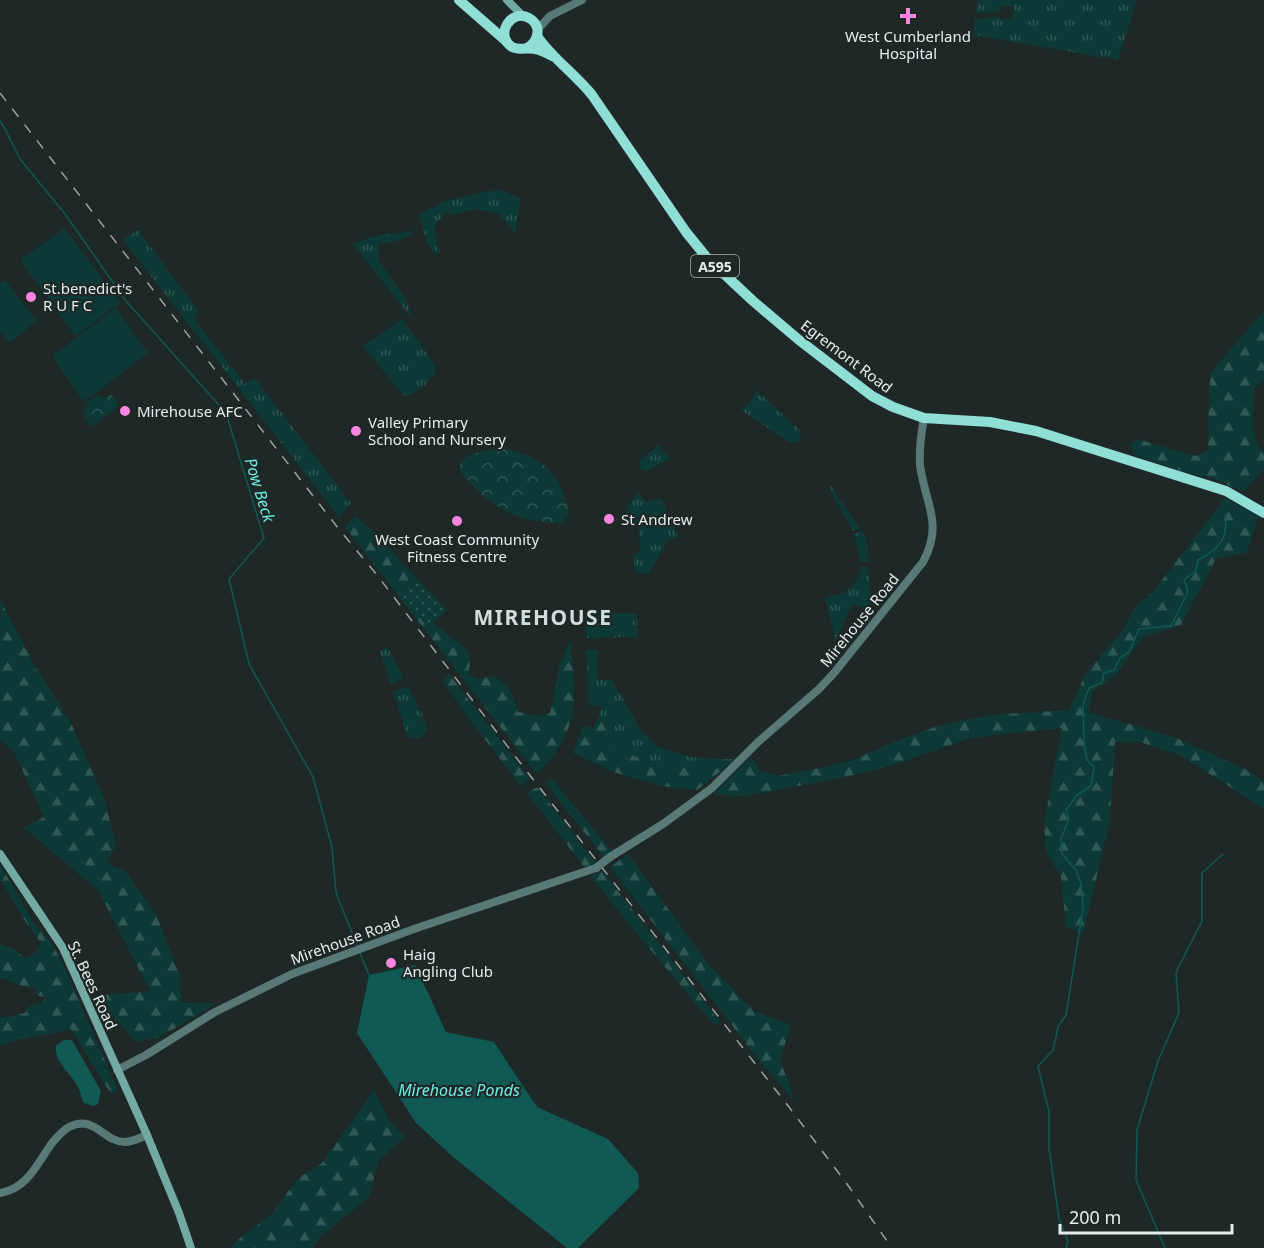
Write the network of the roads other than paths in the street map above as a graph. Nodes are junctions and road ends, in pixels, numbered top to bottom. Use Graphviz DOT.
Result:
graph roads {
  1 [pos="459,0"];
  2 [pos="507,0"];
  3 [pos="582,0"];
  4 [pos="526,16"];
  5 [pos="550,16"];
  6 [pos="480,18"];
  7 [pos="507,23"];
  8 [pos="537,33"];
  9 [pos="507,42"];
  10 [pos="526,48"];
  11 [pos="558,59"];
  12 [pos="924,417"];
  13 [pos="1264,513"];
  14 [pos="0,854"];
  15 [pos="117,1070"];
  16 [pos="147,1135"];
  17 [pos="0,1193"];
  18 [pos="191,1248"];
  1 -- 6 [label="highway, A595"];
  2 -- 4 [label="main road"];
  2 -- 7 [label="main road"];
  3 -- 5 [label="street"];
  4 -- 5 [label="street"];
  4 -- 7 [label="highway"];
  4 -- 8 [label="highway, A595"];
  5 -- 8 [label="street"];
  6 -- 7 [label="highway, A595"];
  6 -- 9 [label="highway, A595"];
  7 -- 9 [label="highway"];
  8 -- 10 [label="highway"];
  8 -- 11 [label="highway, A595"];
  9 -- 10 [label="highway, A595"];
  10 -- 11 [label="highway, A595"];
  11 -- 12 [label="highway, Egremont Road / A595"];
  12 -- 13 [label="highway, Egremont Road / A595"];
  12 -- 15 [label="street, Mirehouse Road, bridge"];
  14 -- 15 [label="main road, St. Bees Road"];
  15 -- 16 [label="main road, St. Bees Road"];
  16 -- 17 [label="street"];
  16 -- 18 [label="main road, St. Bees Road"];
}
